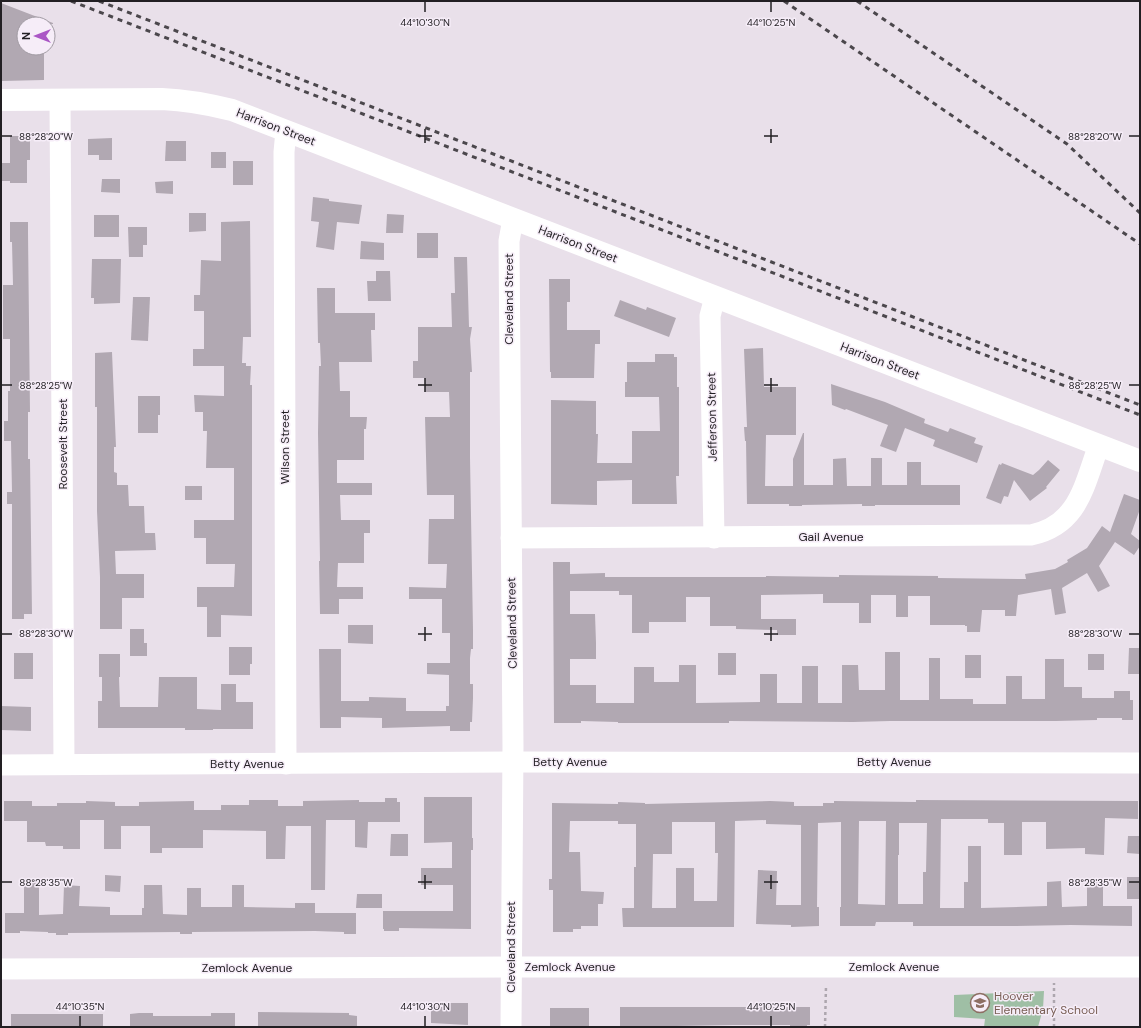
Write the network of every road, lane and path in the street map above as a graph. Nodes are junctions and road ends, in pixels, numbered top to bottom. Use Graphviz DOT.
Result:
graph roads {
  1 [pos="1,100"];
  2 [pos="60,100"];
  3 [pos="286,130"];
  4 [pos="513,219"];
  5 [pos="715,297"];
  6 [pos="1099,445"];
  7 [pos="1140,461"];
  8 [pos="511,538"];
  9 [pos="714,538"];
  10 [pos="513,762"];
  11 [pos="1140,763"];
  12 [pos="64,764"];
  13 [pos="286,764"];
  14 [pos="1,765"];
  15 [pos="511,967"];
  16 [pos="1054,967"];
  17 [pos="1140,967"];
  18 [pos="1,969"];
  19 [pos="826,986"];
  20 [pos="511,1027"];
  21 [pos="826,1027"];
  22 [pos="1054,1027"];
  1 -- 2 [label="main road, Harrison Street"];
  2 -- 3 [label="main road, Harrison Street"];
  2 -- 12 [label="street, Roosevelt Street"];
  3 -- 4 [label="main road, Harrison Street"];
  3 -- 13 [label="street, Wilson Street"];
  4 -- 5 [label="main road, Harrison Street"];
  4 -- 8 [label="street, Cleveland Street"];
  5 -- 6 [label="main road, Harrison Street"];
  5 -- 9 [label="street, Jefferson Street"];
  6 -- 7 [label="main road, Harrison Street"];
  6 -- 9 [label="street, Gail Avenue"];
  8 -- 9 [label="street, Gail Avenue"];
  8 -- 10 [label="street, Cleveland Street"];
  10 -- 11 [label="street, Betty Avenue"];
  10 -- 13 [label="street, Betty Avenue"];
  10 -- 15 [label="street, Cleveland Street"];
  12 -- 13 [label="street, Betty Avenue"];
  12 -- 14 [label="street, Betty Avenue"];
  15 -- 16 [label="street, Zemlock Avenue"];
  15 -- 18 [label="street, Zemlock Avenue"];
  15 -- 20 [label="street, Cleveland Street"];
  16 -- 17 [label="street, Zemlock Avenue"];
  16 -- 22 [label="path"];
  19 -- 21 [label="path"];
}
